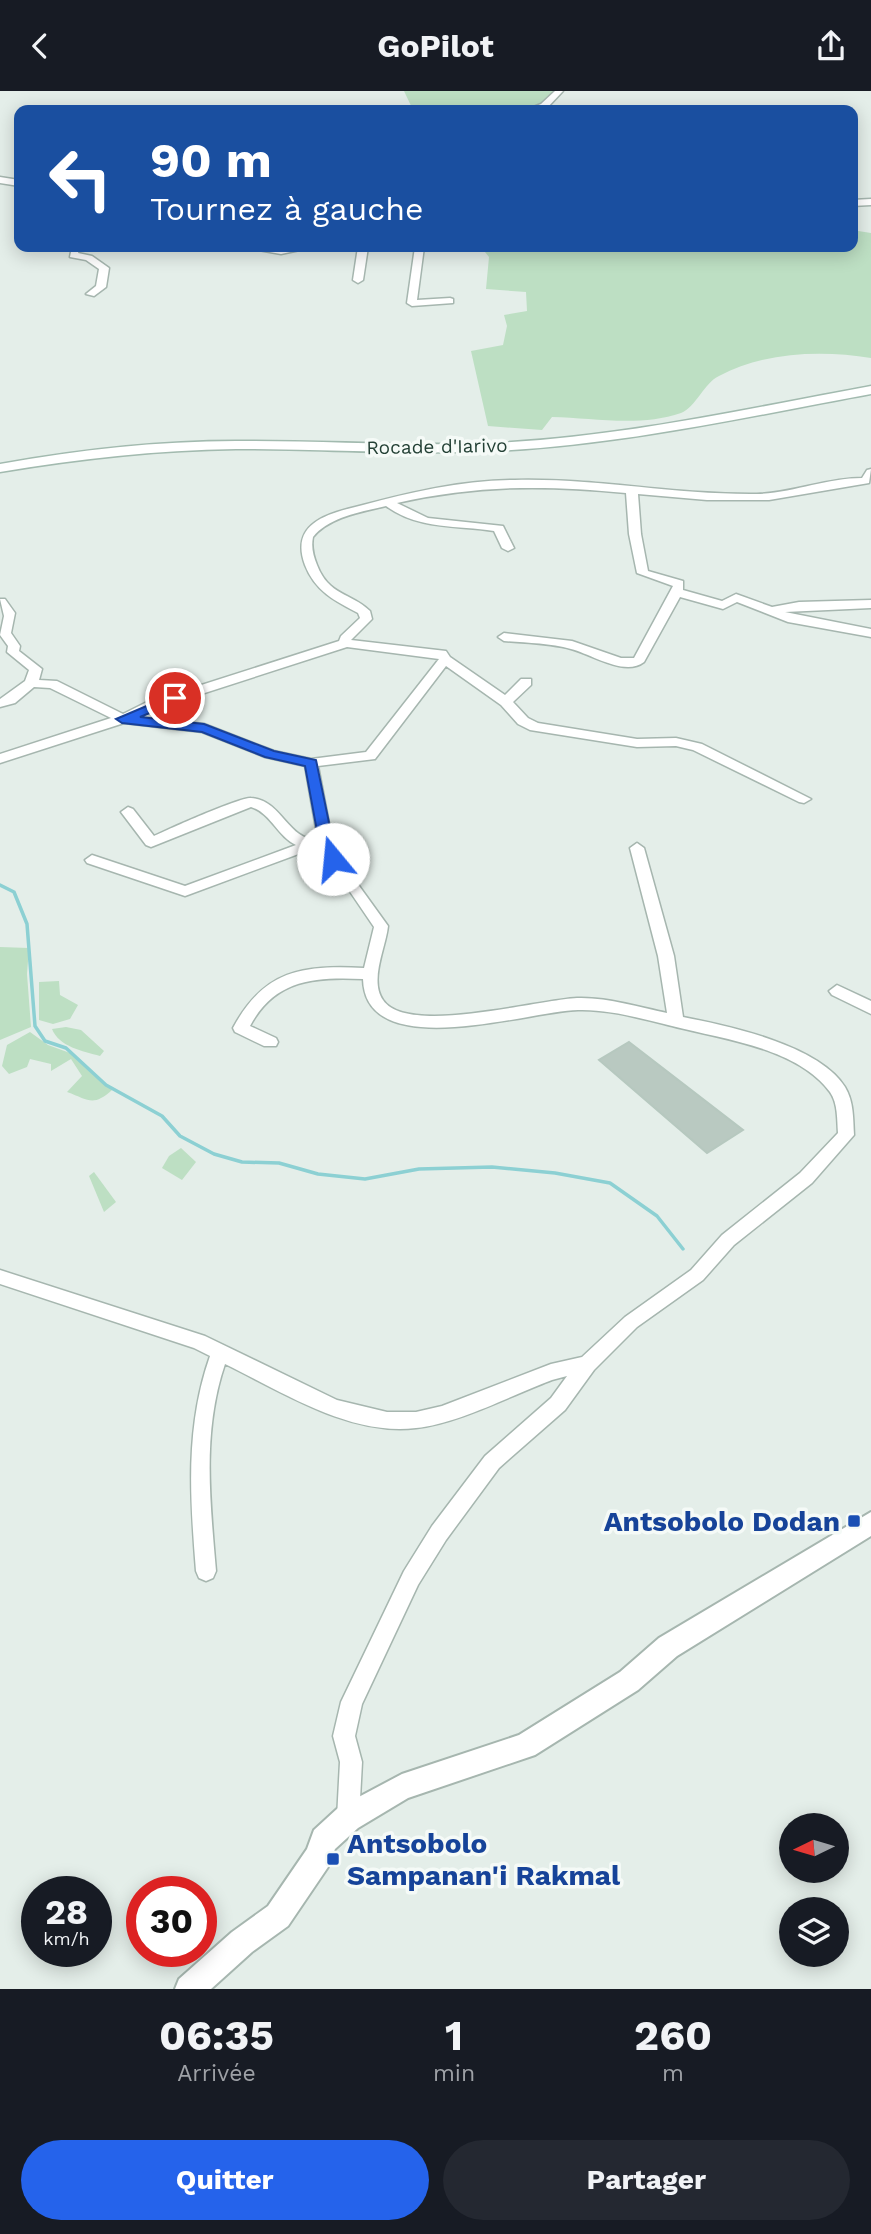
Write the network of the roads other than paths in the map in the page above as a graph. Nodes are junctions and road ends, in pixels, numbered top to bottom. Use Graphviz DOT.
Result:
graph roads {
  1 [pos="559,91"];
  2 [pos="545,105"];
  3 [pos="74,252"];
  4 [pos="362,252"];
  5 [pos="418,252"];
  6 [pos="358,280"];
  7 [pos="92,294"];
  8 [pos="450,301"];
  9 [pos="871,383"];
  10 [pos="871,390"];
  11 [pos="0,461"];
  12 [pos="0,468"];
  13 [pos="869,480"];
  14 [pos="628,488"];
  15 [pos="388,502"];
  16 [pos="508,548"];
  17 [pos="677,592"];
  18 [pos="1,602"];
  19 [pos="871,604"];
  20 [pos="776,610"];
  21 [pos="871,633"];
  22 [pos="504,637"];
  23 [pos="346,643"];
  24 [pos="444,659"];
  25 [pos="31,683"];
  26 [pos="526,683"];
  27 [pos="506,702"];
  28 [pos="0,703"];
  29 [pos="122,719"];
  30 [pos="0,759"];
  31 [pos="311,763"];
  32 [pos="804,799"];
  33 [pos="128,812"];
  34 [pos="326,844"];
  35 [pos="306,847"];
  36 [pos="637,848"];
  37 [pos="92,860"];
  38 [pos="371,974"];
  39 [pos="837,991"];
  40 [pos="871,1008"];
  41 [pos="676,1022"];
  42 [pos="270,1042"];
  43 [pos="0,1277"];
  44 [pos="220,1353"];
  45 [pos="587,1364"];
  46 [pos="871,1523"];
  47 [pos="206,1571"];
  48 [pos="348,1818"];
  49 [pos="189,1989"];
  1 -- 2 [label="street"];
  3 -- 7 [label="street"];
  4 -- 6 [label="street"];
  5 -- 8 [label="street"];
  9 -- 11 [label="main road, Rocade d'Iarivo"];
  10 -- 12 [label="main road, Rocade d'Iarivo"];
  13 -- 14 [label="street"];
  14 -- 15 [label="street"];
  14 -- 17 [label="street"];
  15 -- 16 [label="street"];
  15 -- 23 [label="street"];
  17 -- 20 [label="street"];
  17 -- 22 [label="street"];
  18 -- 25 [label="street"];
  19 -- 20 [label="street"];
  20 -- 21 [label="street"];
  23 -- 24 [label="street"];
  23 -- 29 [label="street"];
  24 -- 27 [label="street"];
  24 -- 31 [label="street"];
  25 -- 28 [label="street"];
  25 -- 29 [label="street"];
  26 -- 27 [label="street"];
  27 -- 32 [label="street"];
  29 -- 30 [label="street"];
  29 -- 31 [label="street"];
  31 -- 34 [label="street"];
  33 -- 35 [label="street"];
  34 -- 35 [label="street"];
  34 -- 38 [label="street"];
  35 -- 37 [label="street"];
  36 -- 41 [label="street"];
  38 -- 41 [label="street"];
  38 -- 42 [label="street"];
  39 -- 40 [label="street"];
  41 -- 45 [label="street"];
  43 -- 44 [label="street"];
  44 -- 45 [label="street"];
  44 -- 47 [label="street"];
  45 -- 48 [label="street"];
  46 -- 48 [label="street"];
  48 -- 49 [label="street"];
}
